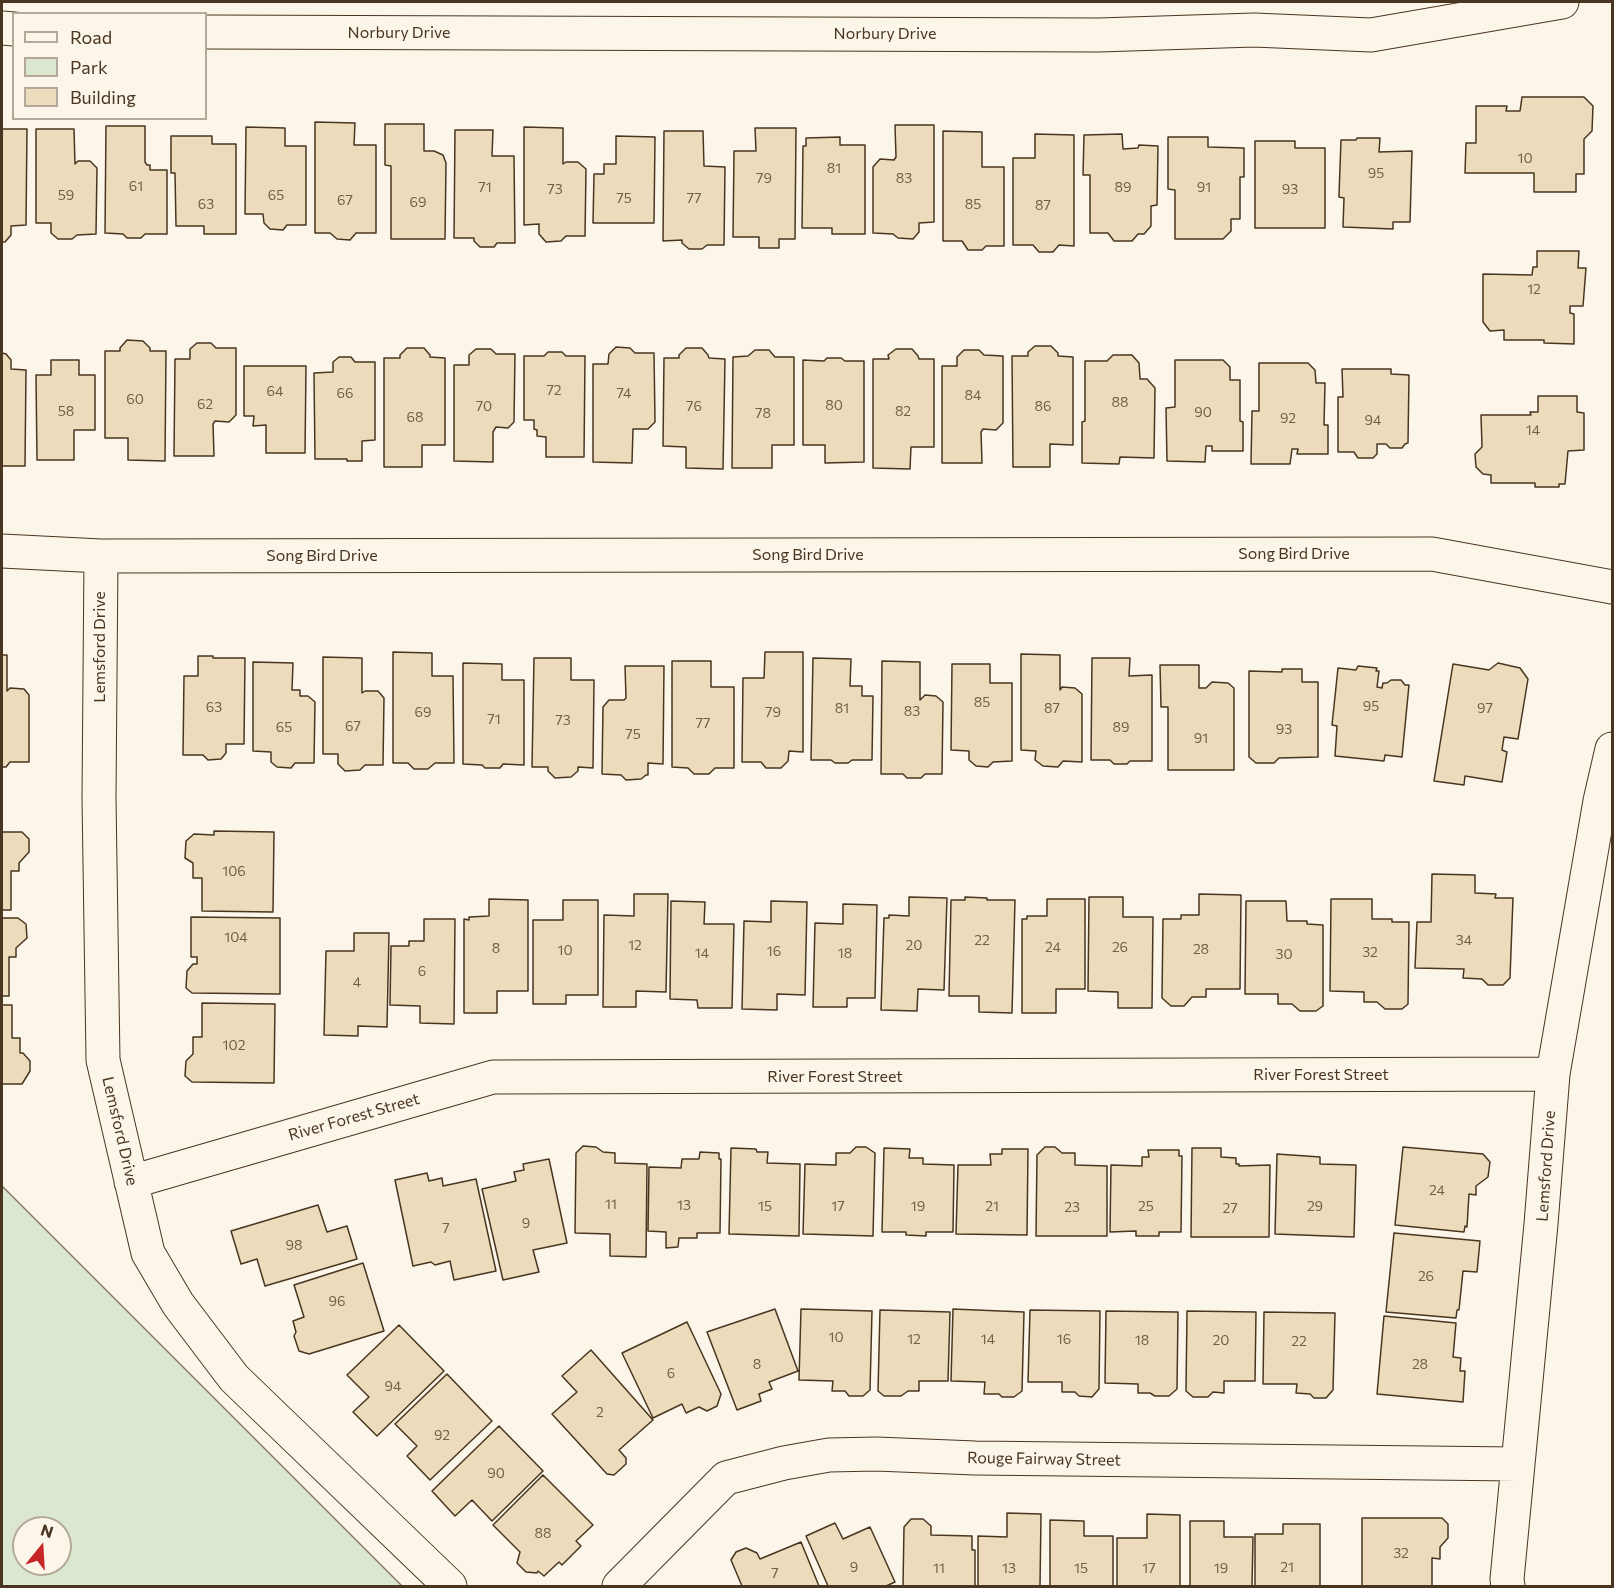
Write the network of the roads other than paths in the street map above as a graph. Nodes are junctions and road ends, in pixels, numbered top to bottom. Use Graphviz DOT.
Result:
graph roads {
  1 [pos="1562,2"];
  2 [pos="207,32"];
  3 [pos="2,551"];
  4 [pos="101,556"];
  5 [pos="1612,587"];
  6 [pos="1612,749"];
  7 [pos="1552,1074"];
  8 [pos="132,1182"];
  9 [pos="1517,1464"];
  10 [pos="450,1587"];
  11 [pos="619,1587"];
  12 [pos="1508,1587"];
  1 -- 2 [label="street, Norbury Drive"];
  3 -- 4 [label="street, Song Bird Drive"];
  4 -- 5 [label="street, Song Bird Drive"];
  4 -- 8 [label="street, Lemsford Drive"];
  6 -- 7 [label="street, Lemsford Drive"];
  7 -- 8 [label="street, River Forest Street"];
  7 -- 9 [label="street, Lemsford Drive"];
  8 -- 10 [label="street, Lemsford Drive"];
  9 -- 11 [label="street, Rouge Fairway Street"];
  9 -- 12 [label="street, Lemsford Drive"];
}
